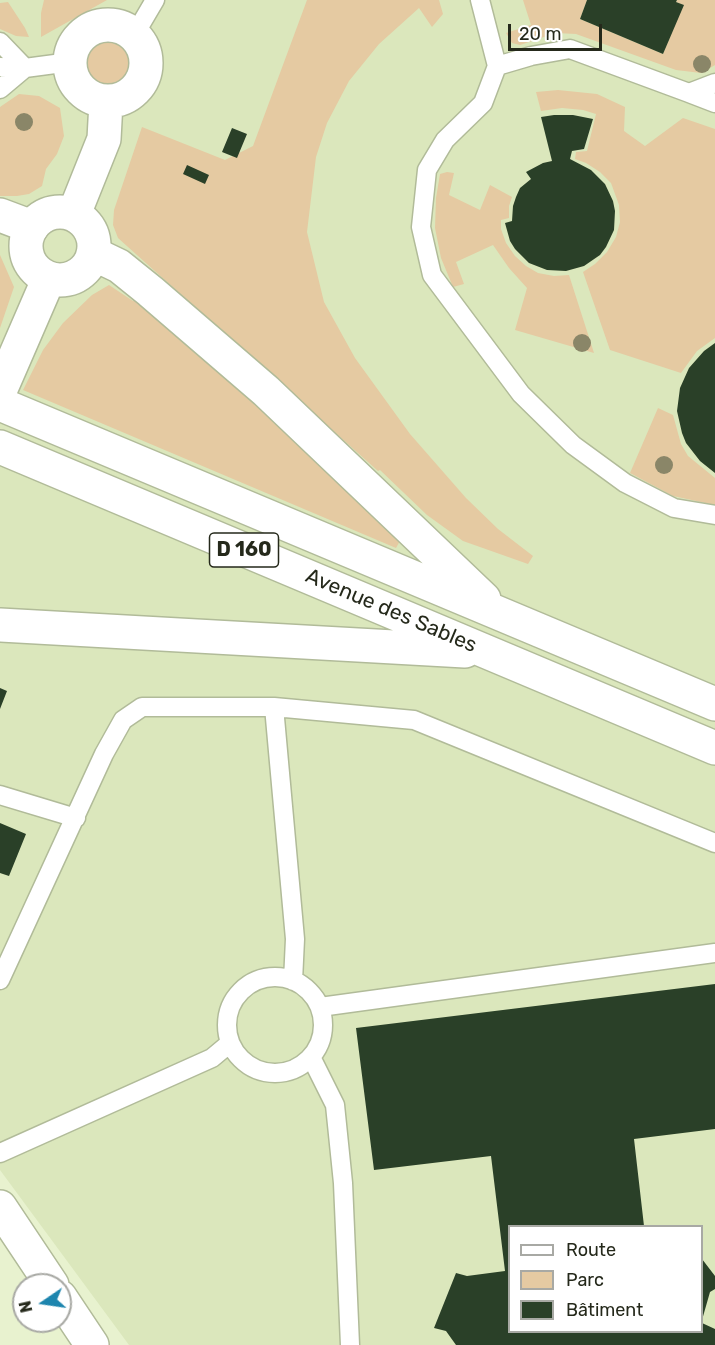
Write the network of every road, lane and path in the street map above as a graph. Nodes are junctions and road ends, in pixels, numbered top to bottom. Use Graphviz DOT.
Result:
graph roads {
  1 [pos="155,0"];
  2 [pos="480,0"];
  3 [pos="135,34"];
  4 [pos="0,42"];
  5 [pos="70,62"];
  6 [pos="497,66"];
  7 [pos="0,67"];
  8 [pos="25,69"];
  9 [pos="715,83"];
  10 [pos="0,89"];
  11 [pos="689,93"];
  12 [pos="106,102"];
  13 [pos="715,103"];
  14 [pos="74,214"];
  15 [pos="0,215"];
  16 [pos="32,227"];
  17 [pos="94,254"];
  18 [pos="49,278"];
  19 [pos="5,402"];
  20 [pos="1,447"];
  21 [pos="715,515"];
  22 [pos="498,613"];
  23 [pos="0,625"];
  24 [pos="488,652"];
  25 [pos="715,704"];
  26 [pos="274,708"];
  27 [pos="715,748"];
  28 [pos="0,795"];
  29 [pos="76,818"];
  30 [pos="715,843"];
  31 [pos="715,953"];
  32 [pos="0,980"];
  33 [pos="293,981"];
  34 [pos="320,1007"];
  35 [pos="230,1043"];
  36 [pos="310,1057"];
  37 [pos="0,1153"];
  38 [pos="0,1207"];
  39 [pos="44,1273"];
  40 [pos="72,1315"];
  41 [pos="92,1345"];
  42 [pos="350,1345"];
  1 -- 3 [label="lane"];
  2 -- 6 [label="lane"];
  3 -- 5 [label="main road"];
  3 -- 12 [label="main road"];
  4 -- 8 [label="lane"];
  5 -- 8 [label="lane"];
  5 -- 12 [label="main road"];
  6 -- 11 [label="lane"];
  6 -- 21 [label="lane"];
  7 -- 8 [label="lane"];
  8 -- 10 [label="lane"];
  9 -- 11 [label="lane"];
  11 -- 13 [label="lane"];
  12 -- 14 [label="main road"];
  14 -- 16 [label="main road"];
  14 -- 17 [label="main road"];
  15 -- 16 [label="main road"];
  16 -- 18 [label="main road"];
  17 -- 18 [label="main road"];
  17 -- 22 [label="main road"];
  18 -- 19 [label="main road"];
  19 -- 22 [label="main road, Avenue des Sables / D 160"];
  20 -- 24 [label="main road, Avenue des Sables / D 160"];
  22 -- 25 [label="main road, Avenue des Sables / D 160"];
  23 -- 24 [label="main road"];
  24 -- 27 [label="main road, Avenue des Sables / D 160"];
  26 -- 29 [label="lane"];
  26 -- 30 [label="lane"];
  26 -- 33 [label="lane"];
  28 -- 29 [label="lane"];
  29 -- 32 [label="lane"];
  31 -- 34 [label="lane"];
  33 -- 34 [label="lane"];
  33 -- 35 [label="lane"];
  34 -- 36 [label="lane"];
  35 -- 36 [label="lane"];
  35 -- 37 [label="lane"];
  36 -- 42 [label="lane"];
  38 -- 39 [label="main road"];
  40 -- 41 [label="main road"];
}
